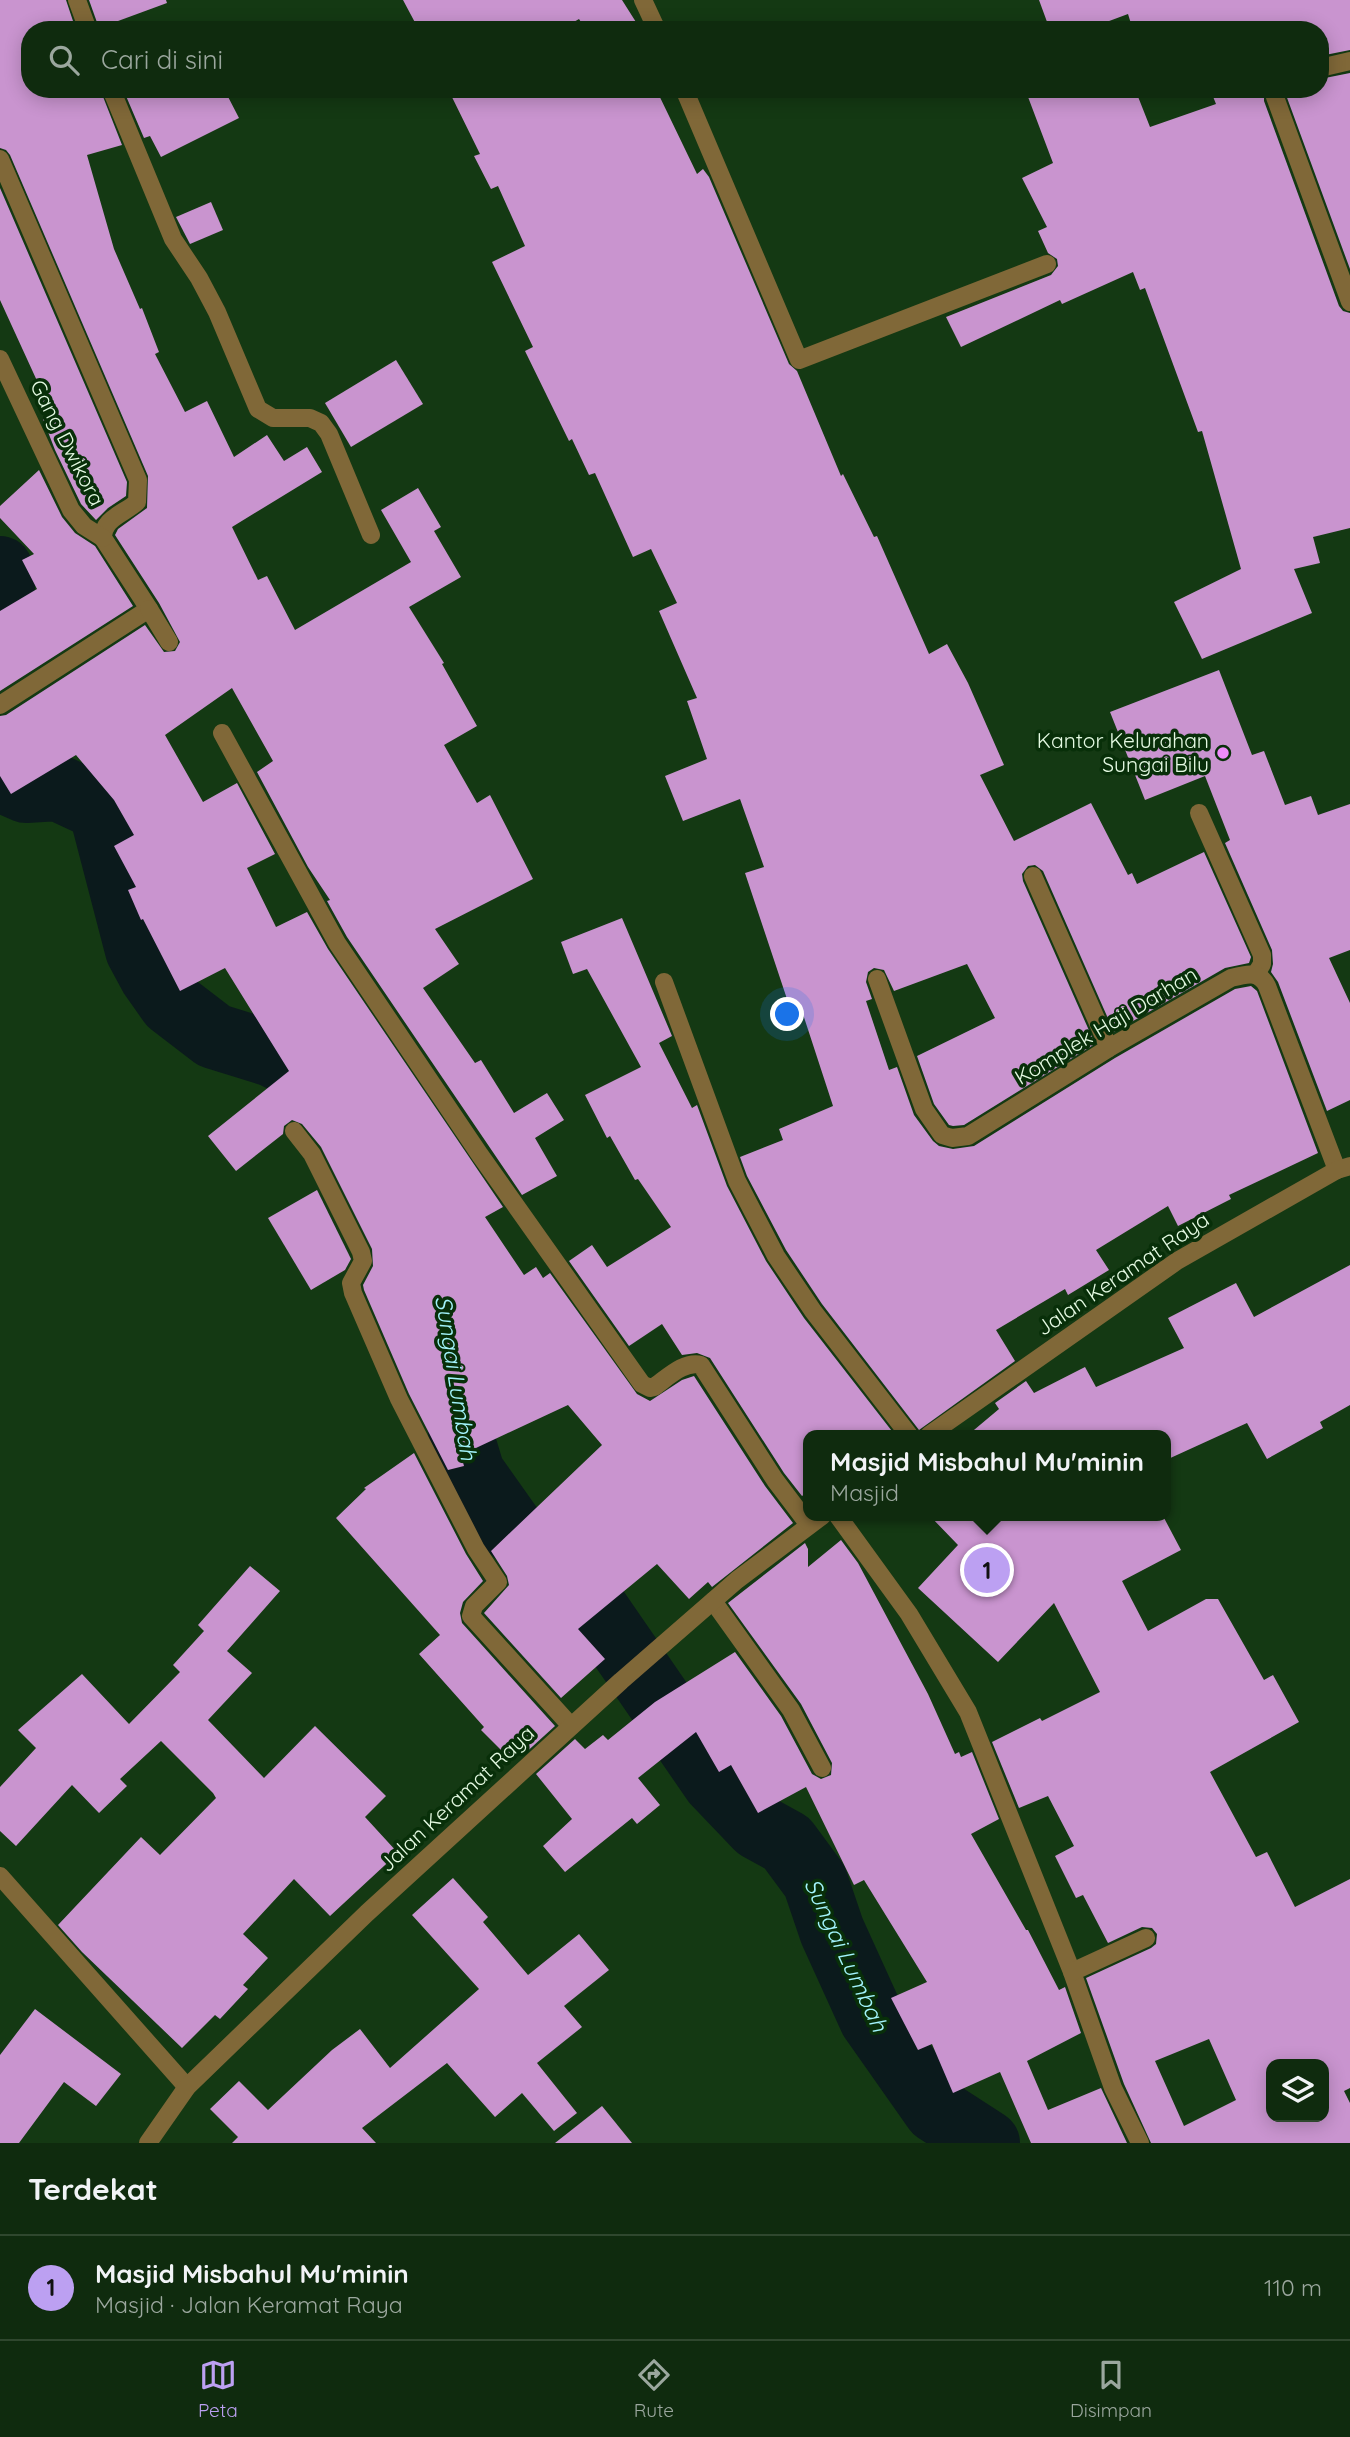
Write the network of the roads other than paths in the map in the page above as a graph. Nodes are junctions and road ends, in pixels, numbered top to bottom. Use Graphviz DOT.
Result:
graph roads {
  1 [pos="77,0"];
  2 [pos="643,0"];
  3 [pos="85,21"];
  4 [pos="653,21"];
  5 [pos="1350,61"];
  6 [pos="1329,66"];
  7 [pos="115,98"];
  8 [pos="688,98"];
  9 [pos="1275,98"];
  10 [pos="0,159"];
  11 [pos="1047,264"];
  12 [pos="1350,302"];
  13 [pos="0,359"];
  14 [pos="371,535"];
  15 [pos="103,538"];
  16 [pos="149,609"];
  17 [pos="169,642"];
  18 [pos="0,705"];
  19 [pos="222,733"];
  20 [pos="1199,813"];
  21 [pos="1033,877"];
  22 [pos="1256,974"];
  23 [pos="877,979"];
  24 [pos="664,982"];
  25 [pos="1108,1048"];
  26 [pos="294,1131"];
  27 [pos="1343,1168"];
  28 [pos="905,1430"];
  29 [pos="936,1430"];
  30 [pos="803,1508"];
  31 [pos="816,1521"];
  32 [pos="842,1521"];
  33 [pos="713,1601"];
  34 [pos="571,1726"];
  35 [pos="822,1768"];
  36 [pos="0,1875"];
  37 [pos="1146,1938"];
  38 [pos="1072,1972"];
  39 [pos="187,2088"];
  40 [pos="148,2143"];
  41 [pos="1140,2143"];
  1 -- 3 [label="street"];
  2 -- 4 [label="street"];
  5 -- 6 [label="street"];
  7 -- 14 [label="street"];
  8 -- 11 [label="street"];
  9 -- 12 [label="street"];
  10 -- 15 [label="street"];
  13 -- 15 [label="street, Gang Dwikora"];
  15 -- 16 [label="street, Gang Dwikora"];
  16 -- 17 [label="street, Gang Dwikora"];
  16 -- 18 [label="street"];
  19 -- 30 [label="street"];
  20 -- 22 [label="street"];
  21 -- 25 [label="street"];
  22 -- 25 [label="street, Komplek Haji Darhan"];
  22 -- 27 [label="street"];
  23 -- 25 [label="street, Komplek Haji Darhan"];
  24 -- 28 [label="street"];
  26 -- 34 [label="street"];
  27 -- 29 [label="street, Jalan Keramat Raya"];
  31 -- 33 [label="street, Jalan Keramat Raya"];
  32 -- 38 [label="street"];
  33 -- 34 [label="street, Jalan Keramat Raya"];
  33 -- 35 [label="street"];
  34 -- 39 [label="street, Jalan Keramat Raya"];
  36 -- 39 [label="street"];
  37 -- 38 [label="street"];
  38 -- 41 [label="street"];
  39 -- 40 [label="street, Jalan Keramat Raya"];
}
